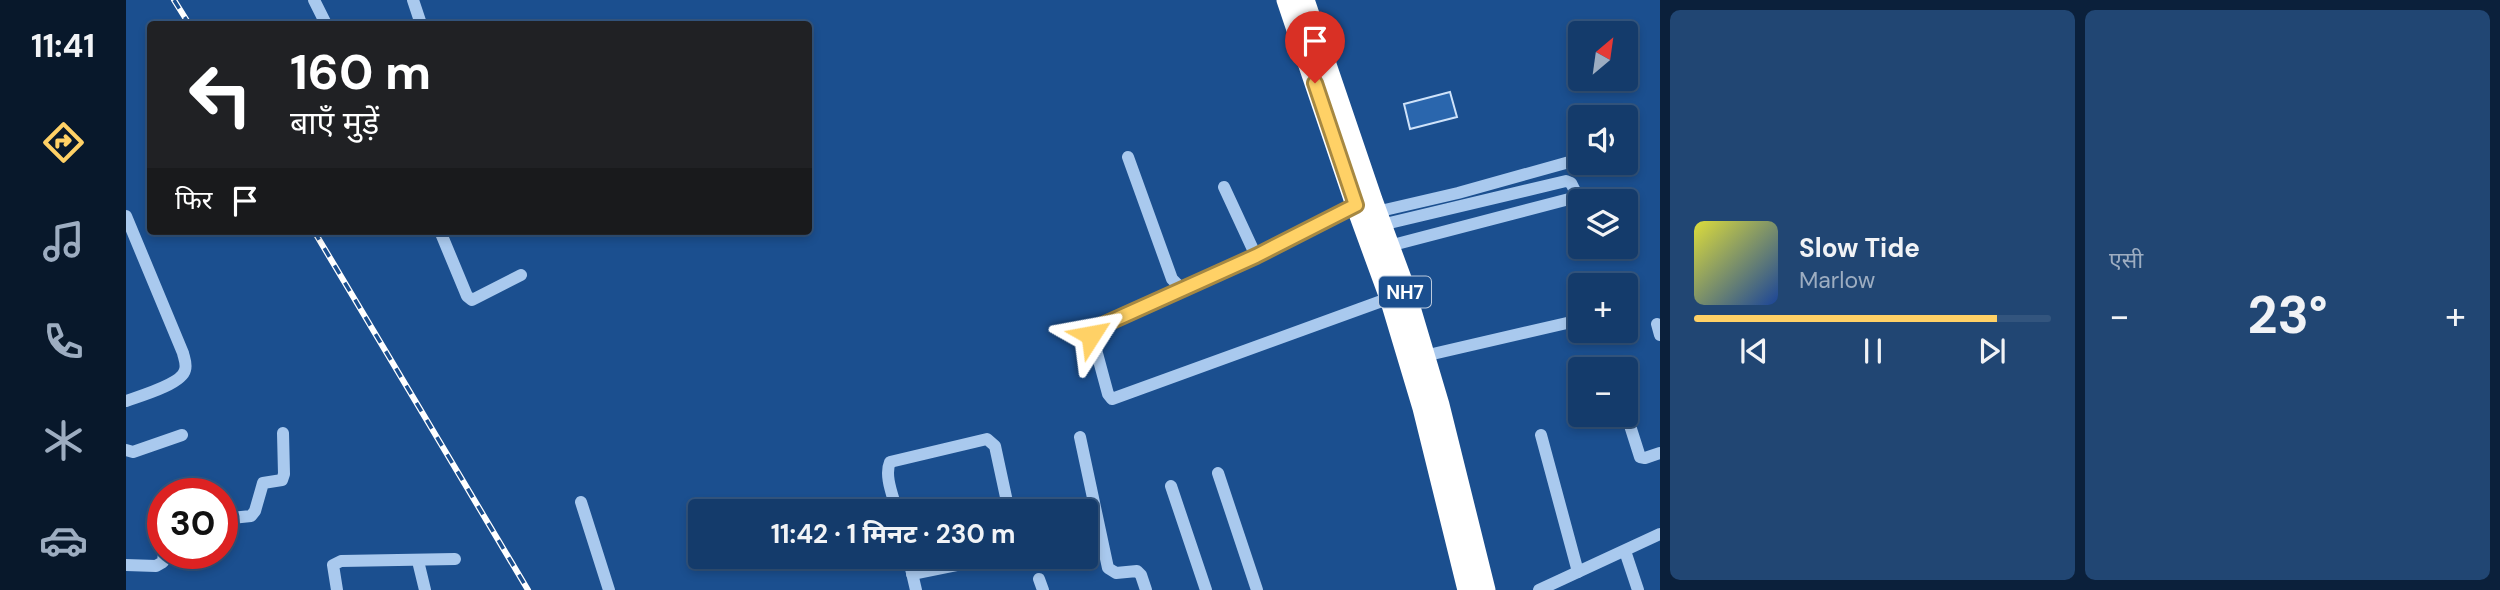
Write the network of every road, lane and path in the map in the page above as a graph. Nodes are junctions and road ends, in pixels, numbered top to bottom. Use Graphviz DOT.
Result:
graph roads {
  1 [pos="314,0"];
  2 [pos="413,0"];
  3 [pos="1287,0"];
  4 [pos="1304,0"];
  5 [pos="324,21"];
  6 [pos="420,21"];
  7 [pos="1128,157"];
  8 [pos="1568,162"];
  9 [pos="1224,187"];
  10 [pos="1371,210"];
  11 [pos="126,216"];
  12 [pos="443,235"];
  13 [pos="1389,246"];
  14 [pos="1256,256"];
  15 [pos="521,275"];
  16 [pos="1181,288"];
  17 [pos="1390,298"];
  18 [pos="1568,323"];
  19 [pos="1424,356"];
  20 [pos="126,401"];
  21 [pos="1630,427"];
  22 [pos="284,433"];
  23 [pos="182,435"];
  24 [pos="1541,435"];
  25 [pos="1080,437"];
  26 [pos="126,450"];
  27 [pos="1660,453"];
  28 [pos="1218,473"];
  29 [pos="1171,486"];
  30 [pos="894,499"];
  31 [pos="1006,499"];
  32 [pos="581,502"];
  33 [pos="238,517"];
  34 [pos="1660,534"];
  35 [pos="1625,551"];
  36 [pos="455,559"];
  37 [pos="418,561"];
  38 [pos="126,565"];
  39 [pos="147,566"];
  40 [pos="911,569"];
  41 [pos="933,569"];
  42 [pos="1578,572"];
  43 [pos="912,573"];
  44 [pos="337,590"];
  45 [pos="425,590"];
  46 [pos="608,590"];
  47 [pos="916,590"];
  48 [pos="1146,590"];
  49 [pos="1206,590"];
  50 [pos="1257,590"];
  51 [pos="1468,590"];
  52 [pos="1485,590"];
  53 [pos="1539,590"];
  54 [pos="1638,590"];
  1 -- 5 [label="street"];
  2 -- 6 [label="street"];
  3 -- 10 [label="highway, NH7"];
  4 -- 10 [label="highway, NH7"];
  7 -- 16 [label="street"];
  8 -- 10 [label="street"];
  9 -- 14 [label="street"];
  10 -- 13 [label="highway, NH7"];
  10 -- 13 [label="street"];
  10 -- 14 [label="street"];
  10 -- 17 [label="highway, NH7"];
  11 -- 20 [label="street"];
  12 -- 15 [label="street"];
  13 -- 19 [label="highway, NH7"];
  14 -- 16 [label="street"];
  16 -- 17 [label="street"];
  17 -- 51 [label="highway, NH7"];
  18 -- 19 [label="street"];
  19 -- 52 [label="highway, NH7"];
  21 -- 27 [label="street"];
  22 -- 33 [label="street"];
  23 -- 26 [label="street"];
  24 -- 42 [label="street"];
  25 -- 48 [label="street"];
  28 -- 50 [label="street"];
  29 -- 49 [label="street"];
  30 -- 31 [label="street"];
  32 -- 46 [label="street"];
  34 -- 35 [label="street"];
  35 -- 42 [label="street"];
  35 -- 54 [label="street"];
  36 -- 37 [label="street"];
  37 -- 44 [label="street"];
  37 -- 45 [label="street"];
  38 -- 39 [label="street"];
  40 -- 43 [label="street"];
  41 -- 43 [label="street"];
  42 -- 53 [label="street"];
  43 -- 47 [label="street"];
}
